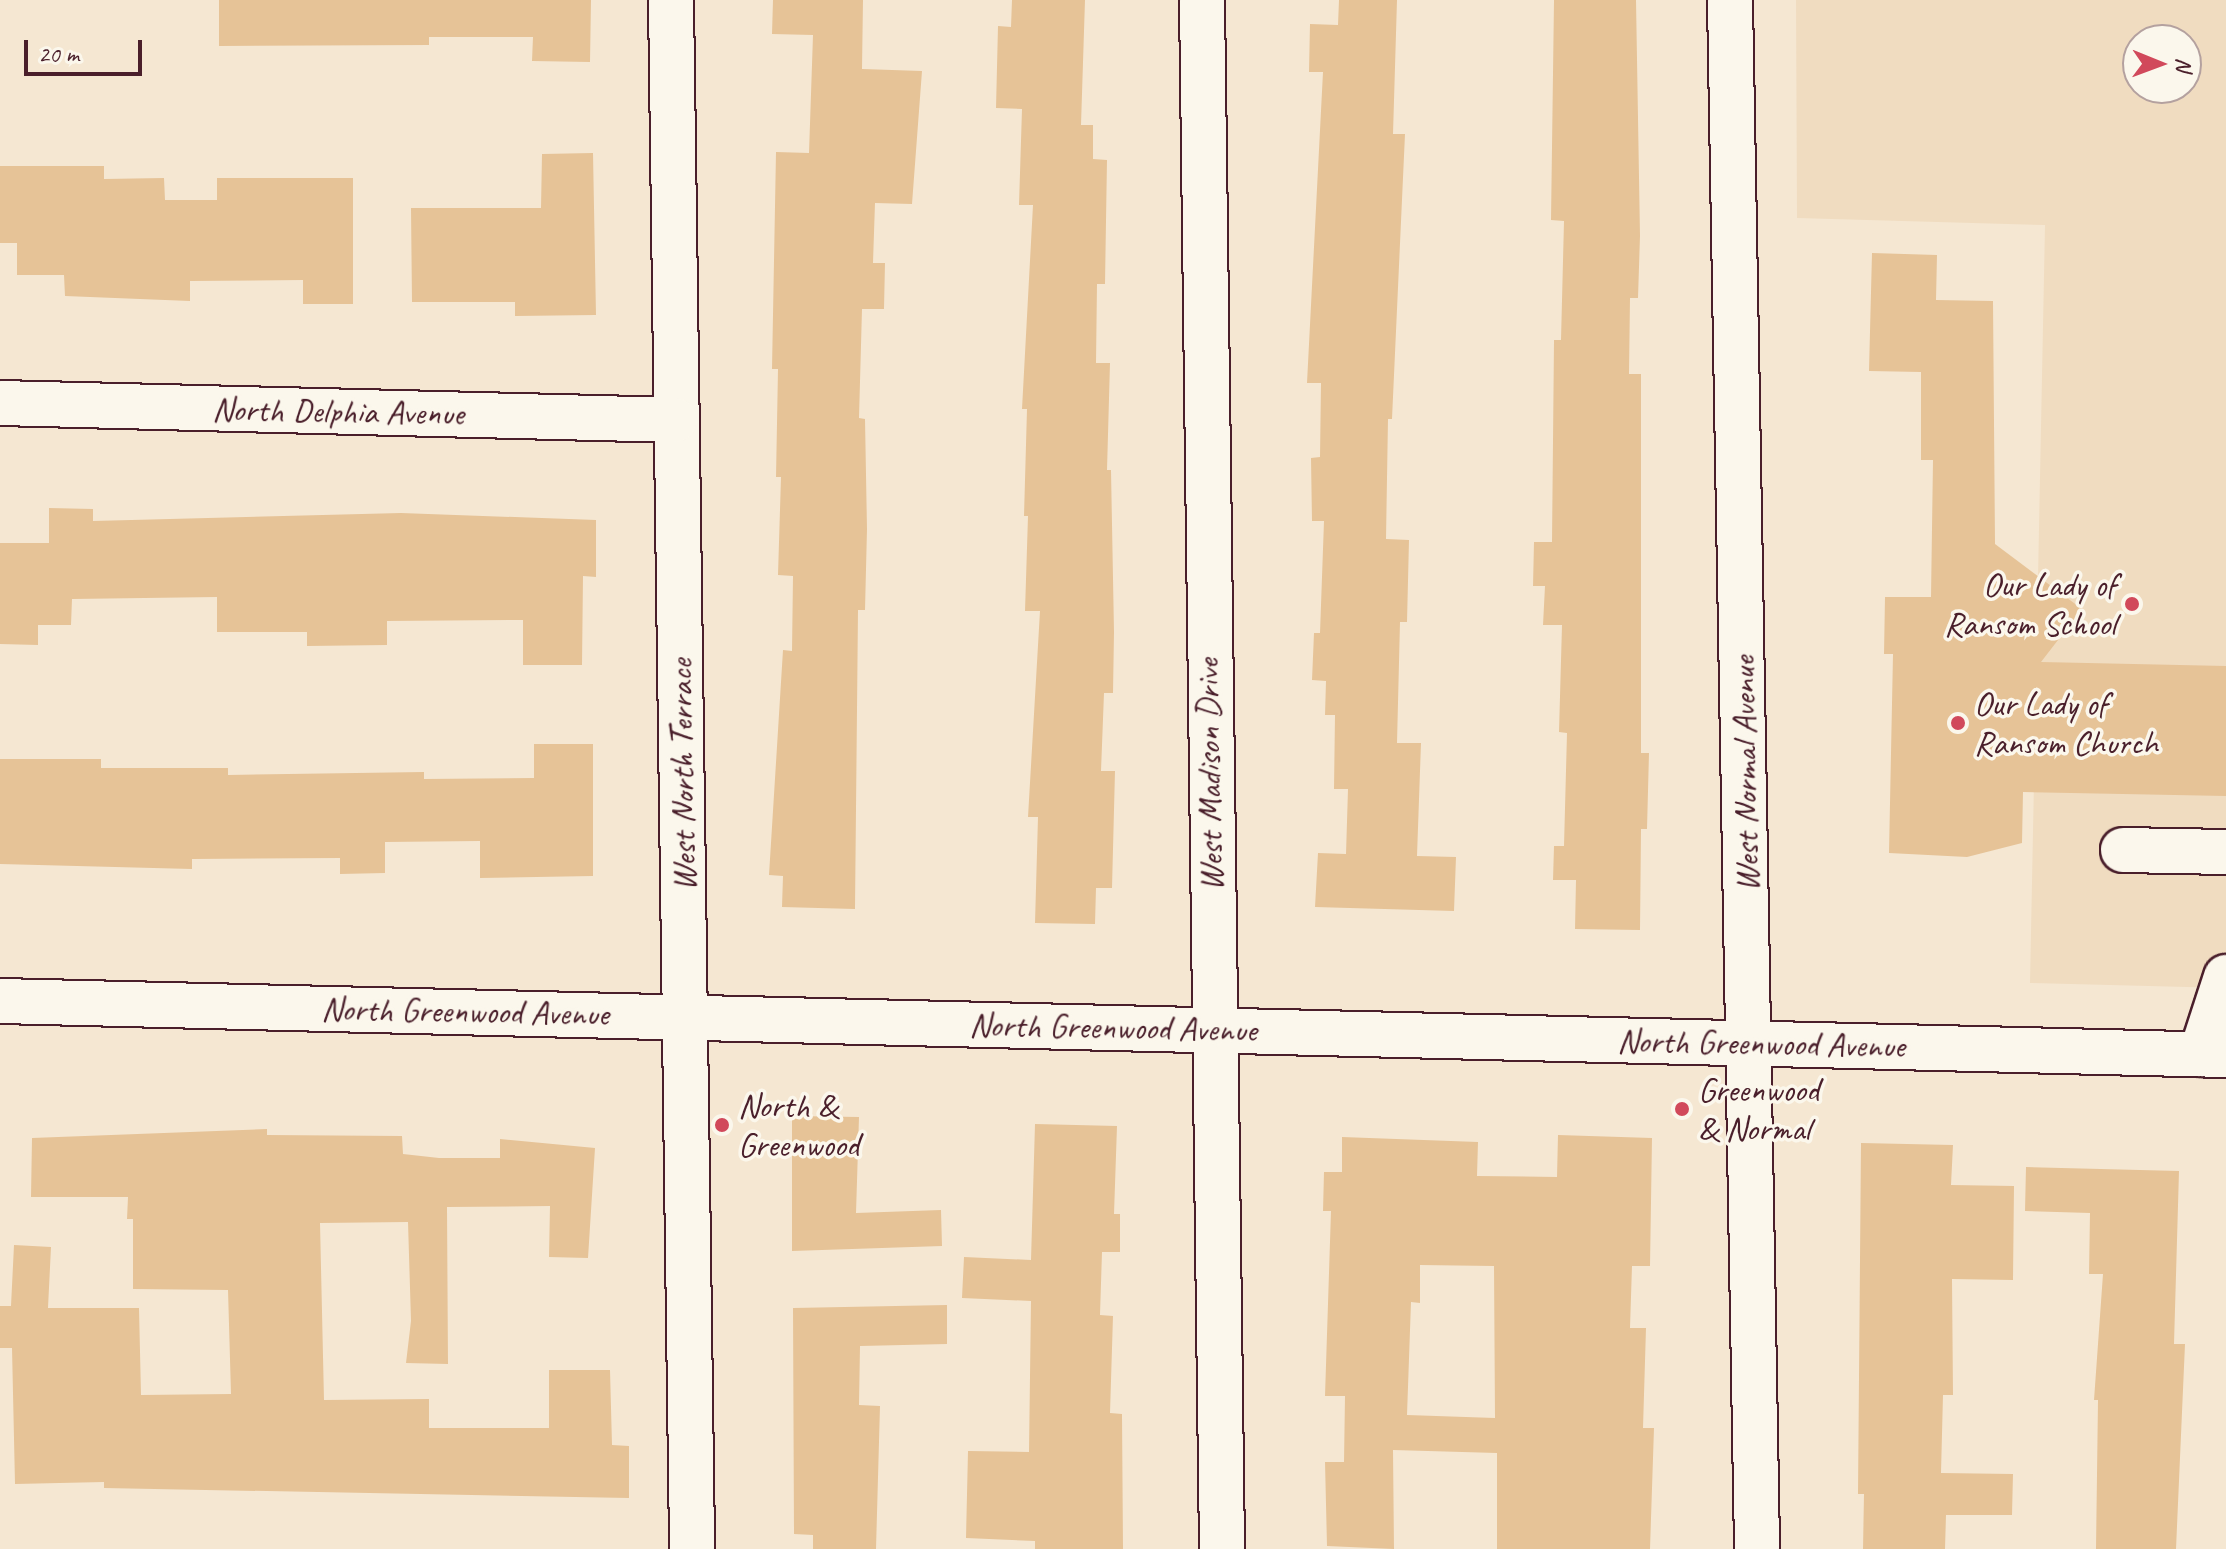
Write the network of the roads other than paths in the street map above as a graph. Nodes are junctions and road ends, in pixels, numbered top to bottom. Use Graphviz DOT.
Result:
graph roads {
  1 [pos="671,0"];
  2 [pos="1202,0"];
  3 [pos="1730,0"];
  4 [pos="0,403"];
  5 [pos="675,420"];
  6 [pos="2123,850"];
  7 [pos="2226,852"];
  8 [pos="2226,977"];
  9 [pos="0,1001"];
  10 [pos="686,1017"];
  11 [pos="1213,1030"];
  12 [pos="1750,1043"];
  13 [pos="2214,1054"];
  14 [pos="692,1549"];
  15 [pos="1222,1549"];
  16 [pos="1757,1549"];
  1 -- 5 [label="street, West North Terrace"];
  2 -- 11 [label="street, West Madison Drive"];
  3 -- 12 [label="street, West Normal Avenue"];
  4 -- 5 [label="street, North Delphia Avenue"];
  5 -- 10 [label="street, West North Terrace"];
  6 -- 7 [label="street"];
  8 -- 13 [label="street"];
  9 -- 10 [label="street, North Greenwood Avenue"];
  10 -- 11 [label="street, North Greenwood Avenue"];
  10 -- 14 [label="street, West North Terrace"];
  11 -- 12 [label="street, North Greenwood Avenue"];
  11 -- 15 [label="street, West Madison Drive"];
  12 -- 13 [label="street, North Greenwood Avenue"];
  12 -- 16 [label="street, West Normal Avenue"];
}
